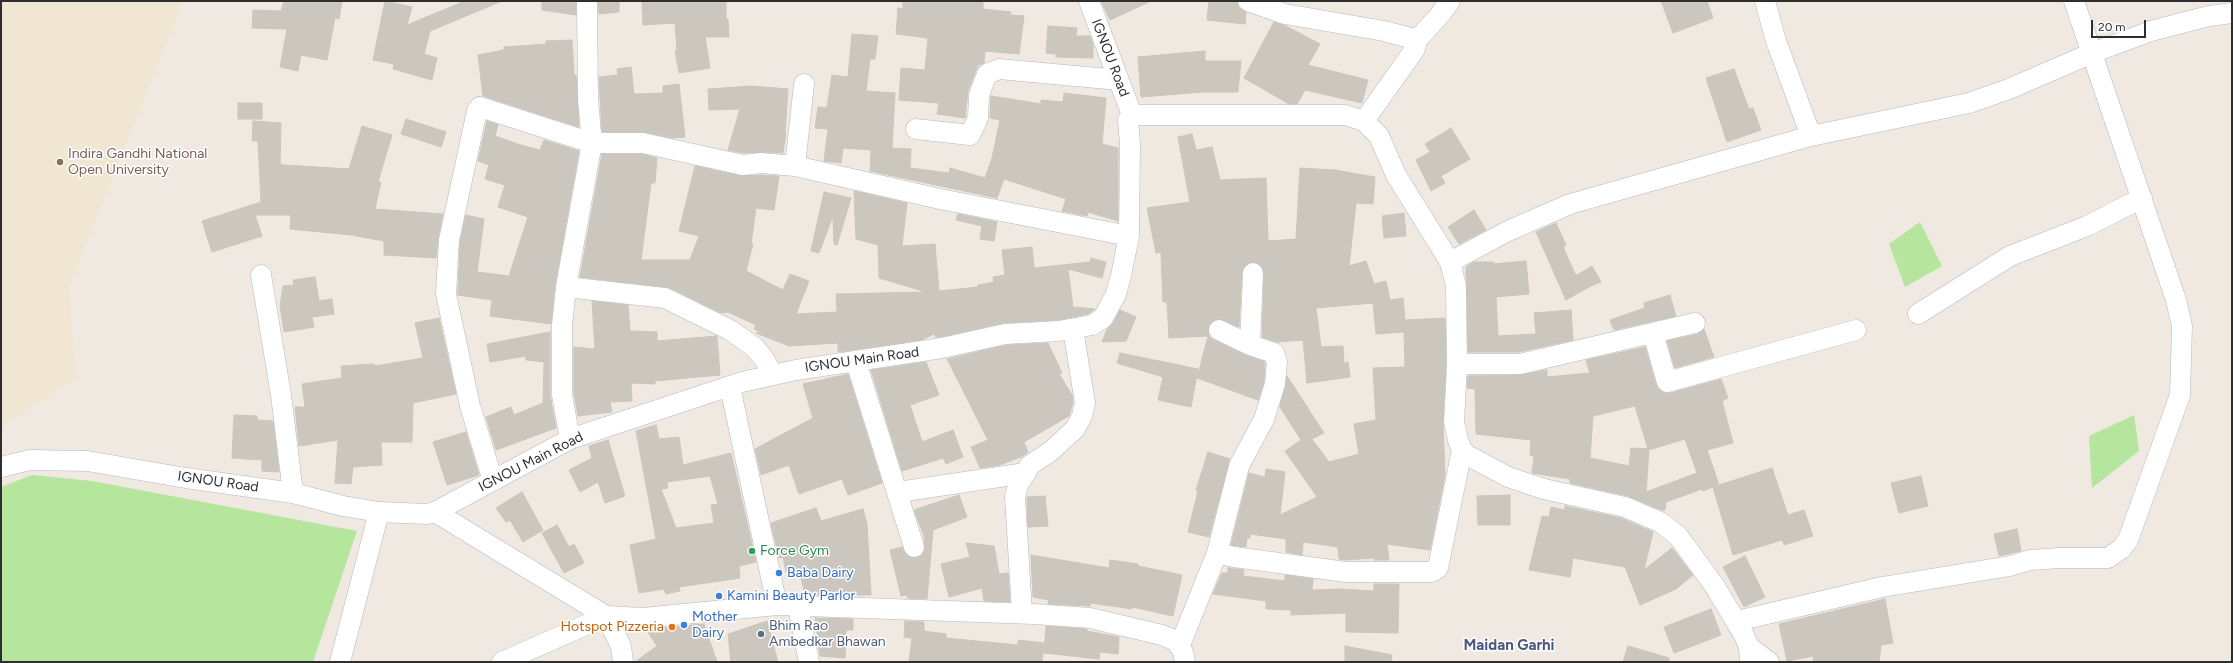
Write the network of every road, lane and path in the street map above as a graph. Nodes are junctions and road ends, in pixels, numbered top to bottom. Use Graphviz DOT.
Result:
graph roads {
  1 [pos="587,1"];
  2 [pos="1089,1"];
  3 [pos="1248,1"];
  4 [pos="1450,1"];
  5 [pos="1764,1"];
  6 [pos="2074,1"];
  7 [pos="2232,13"];
  8 [pos="1416,42"];
  9 [pos="2092,53"];
  10 [pos="1119,80"];
  11 [pos="804,84"];
  12 [pos="1132,115"];
  13 [pos="1364,121"];
  14 [pos="916,129"];
  15 [pos="1812,136"];
  16 [pos="592,143"];
  17 [pos="795,166"];
  18 [pos="2142,198"];
  19 [pos="1129,236"];
  20 [pos="1450,262"];
  21 [pos="1253,273"];
  22 [pos="261,274"];
  23 [pos="566,287"];
  24 [pos="1918,314"];
  25 [pos="1695,323"];
  26 [pos="1072,329"];
  27 [pos="1218,330"];
  28 [pos="1856,330"];
  29 [pos="1653,333"];
  30 [pos="1250,345"];
  31 [pos="856,362"];
  32 [pos="1457,364"];
  33 [pos="773,375"];
  34 [pos="730,387"];
  35 [pos="570,439"];
  36 [pos="1462,450"];
  37 [pos="1,467"];
  38 [pos="1026,473"];
  39 [pos="493,482"];
  40 [pos="898,492"];
  41 [pos="293,493"];
  42 [pos="379,512"];
  43 [pos="435,512"];
  44 [pos="914,547"];
  45 [pos="1217,553"];
  46 [pos="777,605"];
  47 [pos="798,606"];
  48 [pos="1022,613"];
  49 [pos="606,616"];
  50 [pos="1737,621"];
  51 [pos="1182,654"];
  52 [pos="1750,654"];
  53 [pos="340,662"];
  54 [pos="502,662"];
  55 [pos="624,662"];
  56 [pos="809,662"];
  57 [pos="1769,662"];
  1 -- 16 [label="street"];
  2 -- 10 [label="street, IGNOU Road"];
  3 -- 8 [label="street"];
  4 -- 8 [label="street"];
  5 -- 15 [label="street"];
  6 -- 9 [label="street"];
  7 -- 9 [label="street"];
  8 -- 13 [label="street"];
  9 -- 15 [label="street"];
  9 -- 18 [label="street"];
  10 -- 12 [label="street, IGNOU Road"];
  10 -- 14 [label="street"];
  11 -- 17 [label="street"];
  12 -- 13 [label="street"];
  12 -- 19 [label="street, IGNOU Main Road"];
  13 -- 20 [label="street"];
  15 -- 20 [label="street"];
  16 -- 17 [label="street"];
  16 -- 23 [label="street"];
  16 -- 39 [label="street"];
  17 -- 19 [label="street"];
  18 -- 24 [label="street"];
  18 -- 50 [label="street"];
  19 -- 26 [label="street, IGNOU Main Road"];
  20 -- 32 [label="street"];
  21 -- 30 [label="street"];
  22 -- 41 [label="street"];
  23 -- 33 [label="street"];
  23 -- 35 [label="street"];
  25 -- 29 [label="street"];
  26 -- 31 [label="street, IGNOU Main Road"];
  26 -- 38 [label="street"];
  27 -- 30 [label="street"];
  28 -- 29 [label="street"];
  29 -- 32 [label="street"];
  30 -- 45 [label="street"];
  31 -- 33 [label="street, IGNOU Main Road"];
  31 -- 40 [label="street"];
  32 -- 36 [label="street"];
  33 -- 34 [label="street, IGNOU Main Road"];
  34 -- 35 [label="street, IGNOU Main Road"];
  34 -- 46 [label="street"];
  35 -- 39 [label="street, IGNOU Main Road"];
  36 -- 45 [label="street"];
  36 -- 50 [label="street"];
  37 -- 41 [label="street, IGNOU Road"];
  38 -- 40 [label="street"];
  38 -- 48 [label="street"];
  39 -- 43 [label="street, IGNOU Main Road"];
  40 -- 44 [label="street"];
  41 -- 42 [label="street, IGNOU Road"];
  42 -- 43 [label="street, IGNOU Road"];
  42 -- 53 [label="street"];
  43 -- 49 [label="street"];
  45 -- 51 [label="street"];
  46 -- 47 [label="street"];
  46 -- 49 [label="street"];
  47 -- 48 [label="street"];
  47 -- 56 [label="street"];
  48 -- 51 [label="street"];
  49 -- 54 [label="street"];
  49 -- 55 [label="street"];
  50 -- 52 [label="street"];
  52 -- 57 [label="street"];
}
